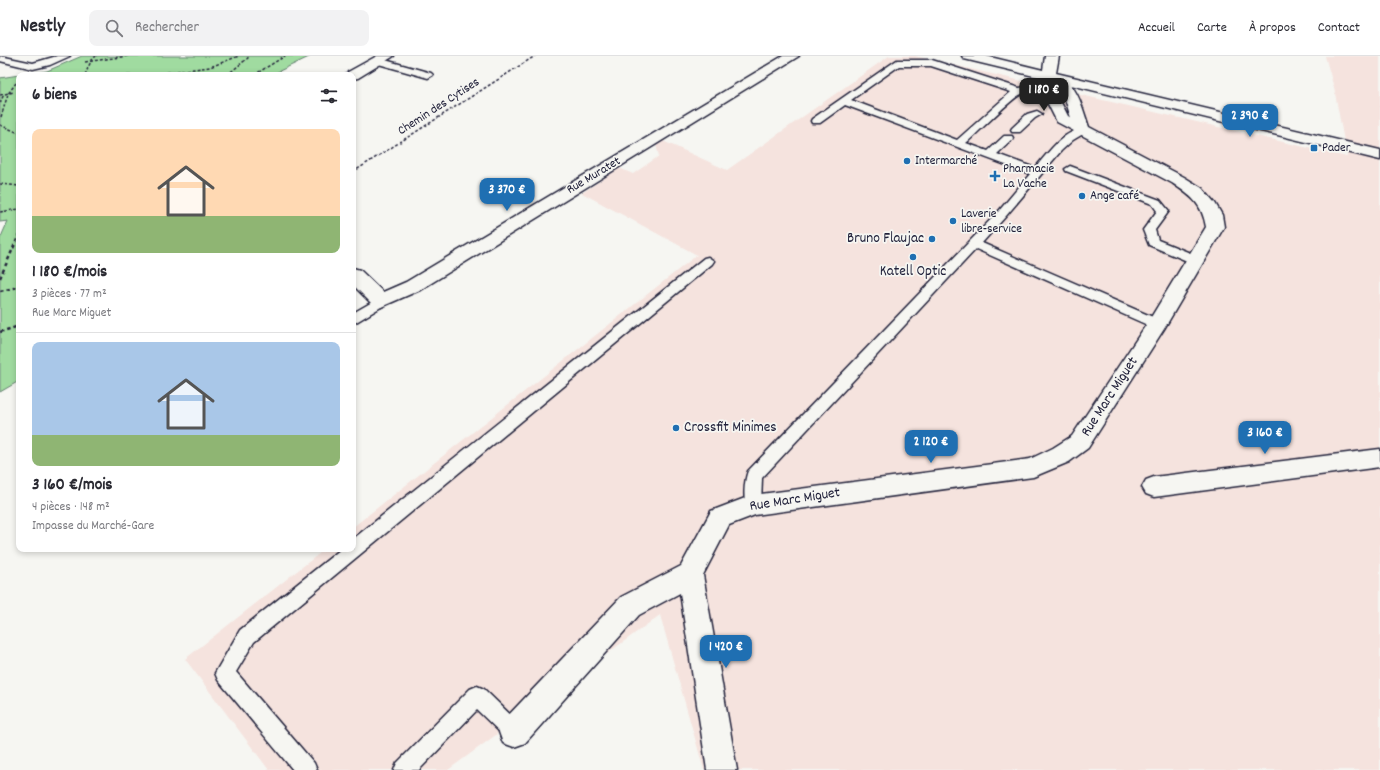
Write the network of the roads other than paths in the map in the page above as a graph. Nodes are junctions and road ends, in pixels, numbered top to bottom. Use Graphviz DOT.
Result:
graph roads {
  1 [pos="28,56"];
  2 [pos="65,56"];
  3 [pos="792,56"];
  4 [pos="969,56"];
  5 [pos="1052,56"];
  6 [pos="382,58"];
  7 [pos="4,61"];
  8 [pos="356,73"];
  9 [pos="428,75"];
  10 [pos="1047,80"];
  11 [pos="1018,91"];
  12 [pos="844,101"];
  13 [pos="1037,114"];
  14 [pos="816,121"];
  15 [pos="1016,130"];
  16 [pos="1083,131"];
  17 [pos="1008,138"];
  18 [pos="960,144"];
  19 [pos="990,155"];
  20 [pos="1380,155"];
  21 [pos="1070,169"];
  22 [pos="1037,173"];
  23 [pos="974,244"];
  24 [pos="1196,260"];
  25 [pos="708,261"];
  26 [pos="356,277"];
  27 [pos="381,300"];
  28 [pos="356,317"];
  29 [pos="1157,324"];
  30 [pos="1380,458"];
  31 [pos="1154,487"];
  32 [pos="752,505"];
  33 [pos="356,547"];
  34 [pos="350,552"];
  35 [pos="690,574"];
  36 [pos="514,732"];
  37 [pos="307,770"];
  38 [pos="404,770"];
  39 [pos="722,770"];
  1 -- 7 [label="lane"];
  2 -- 7 [label="lane"];
  3 -- 27 [label="street, Rue Muratet"];
  4 -- 10 [label="street"];
  5 -- 10 [label="street"];
  6 -- 8 [label="street"];
  6 -- 9 [label="lane"];
  10 -- 11 [label="lane"];
  10 -- 16 [label="street, Rue Marc Miguet"];
  10 -- 20 [label="street"];
  11 -- 12 [label="lane"];
  11 -- 18 [label="lane"];
  12 -- 14 [label="lane"];
  12 -- 18 [label="lane"];
  13 -- 15 [label="lane"];
  16 -- 22 [label="lane"];
  16 -- 24 [label="street, Rue Marc Miguet"];
  17 -- 19 [label="lane"];
  18 -- 19 [label="lane"];
  19 -- 22 [label="lane"];
  21 -- 24 [label="lane"];
  22 -- 23 [label="lane"];
  23 -- 29 [label="lane"];
  23 -- 32 [label="lane"];
  24 -- 29 [label="street, Rue Marc Miguet"];
  25 -- 33 [label="lane"];
  26 -- 27 [label="street"];
  27 -- 28 [label="lane, Rue Muratet"];
  29 -- 32 [label="street, Rue Marc Miguet"];
  30 -- 31 [label="street"];
  32 -- 35 [label="street, Rue Marc Miguet"];
  34 -- 37 [label="lane"];
  35 -- 36 [label="street"];
  35 -- 39 [label="street"];
  36 -- 38 [label="lane"];
}
